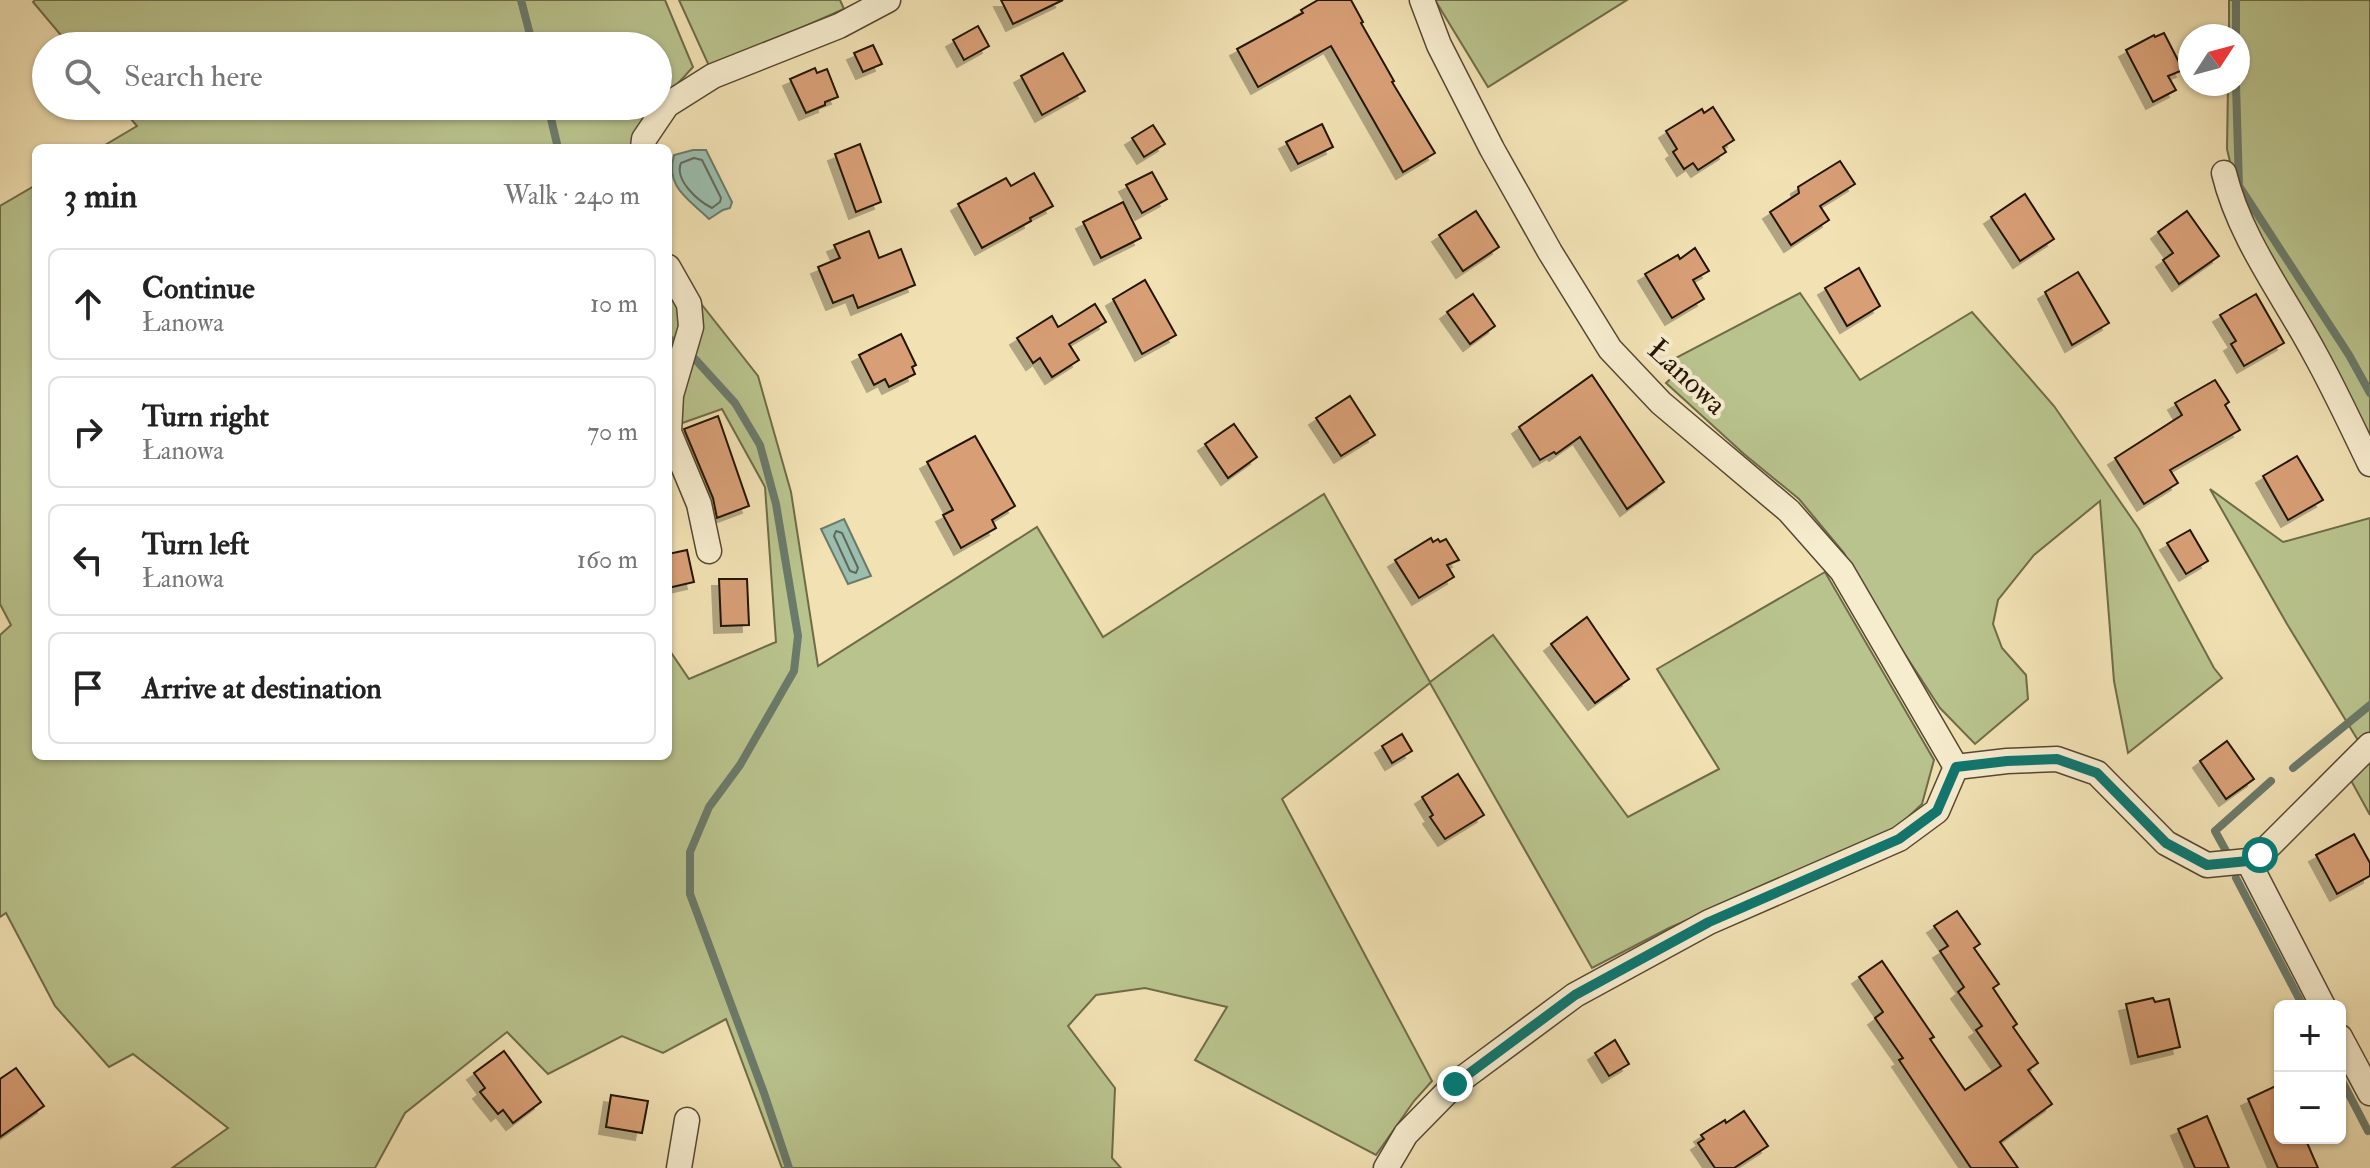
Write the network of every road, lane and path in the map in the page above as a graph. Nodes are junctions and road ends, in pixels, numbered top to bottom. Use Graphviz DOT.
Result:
graph roads {
  1 [pos="888,0"];
  2 [pos="1422,0"];
  3 [pos="672,102"];
  4 [pos="657,120"];
  5 [pos="643,144"];
  6 [pos="2224,173"];
  7 [pos="672,274"];
  8 [pos="672,392"];
  9 [pos="672,439"];
  10 [pos="2370,464"];
  11 [pos="709,551"];
  12 [pos="2370,745"];
  13 [pos="1956,767"];
  14 [pos="2248,861"];
  15 [pos="2320,1000"];
  16 [pos="2346,1048"];
  17 [pos="2370,1093"];
  18 [pos="687,1120"];
  19 [pos="679,1168"];
  20 [pos="1386,1168"];
  1 -- 3 [label="street"];
  2 -- 13 [label="street, Łanowa"];
  4 -- 5 [label="street"];
  6 -- 10 [label="street"];
  7 -- 8 [label="street"];
  9 -- 11 [label="street"];
  12 -- 14 [label="street"];
  13 -- 14 [label="street"];
  13 -- 20 [label="street"];
  14 -- 15 [label="street"];
  16 -- 17 [label="street"];
  18 -- 19 [label="street"];
}
